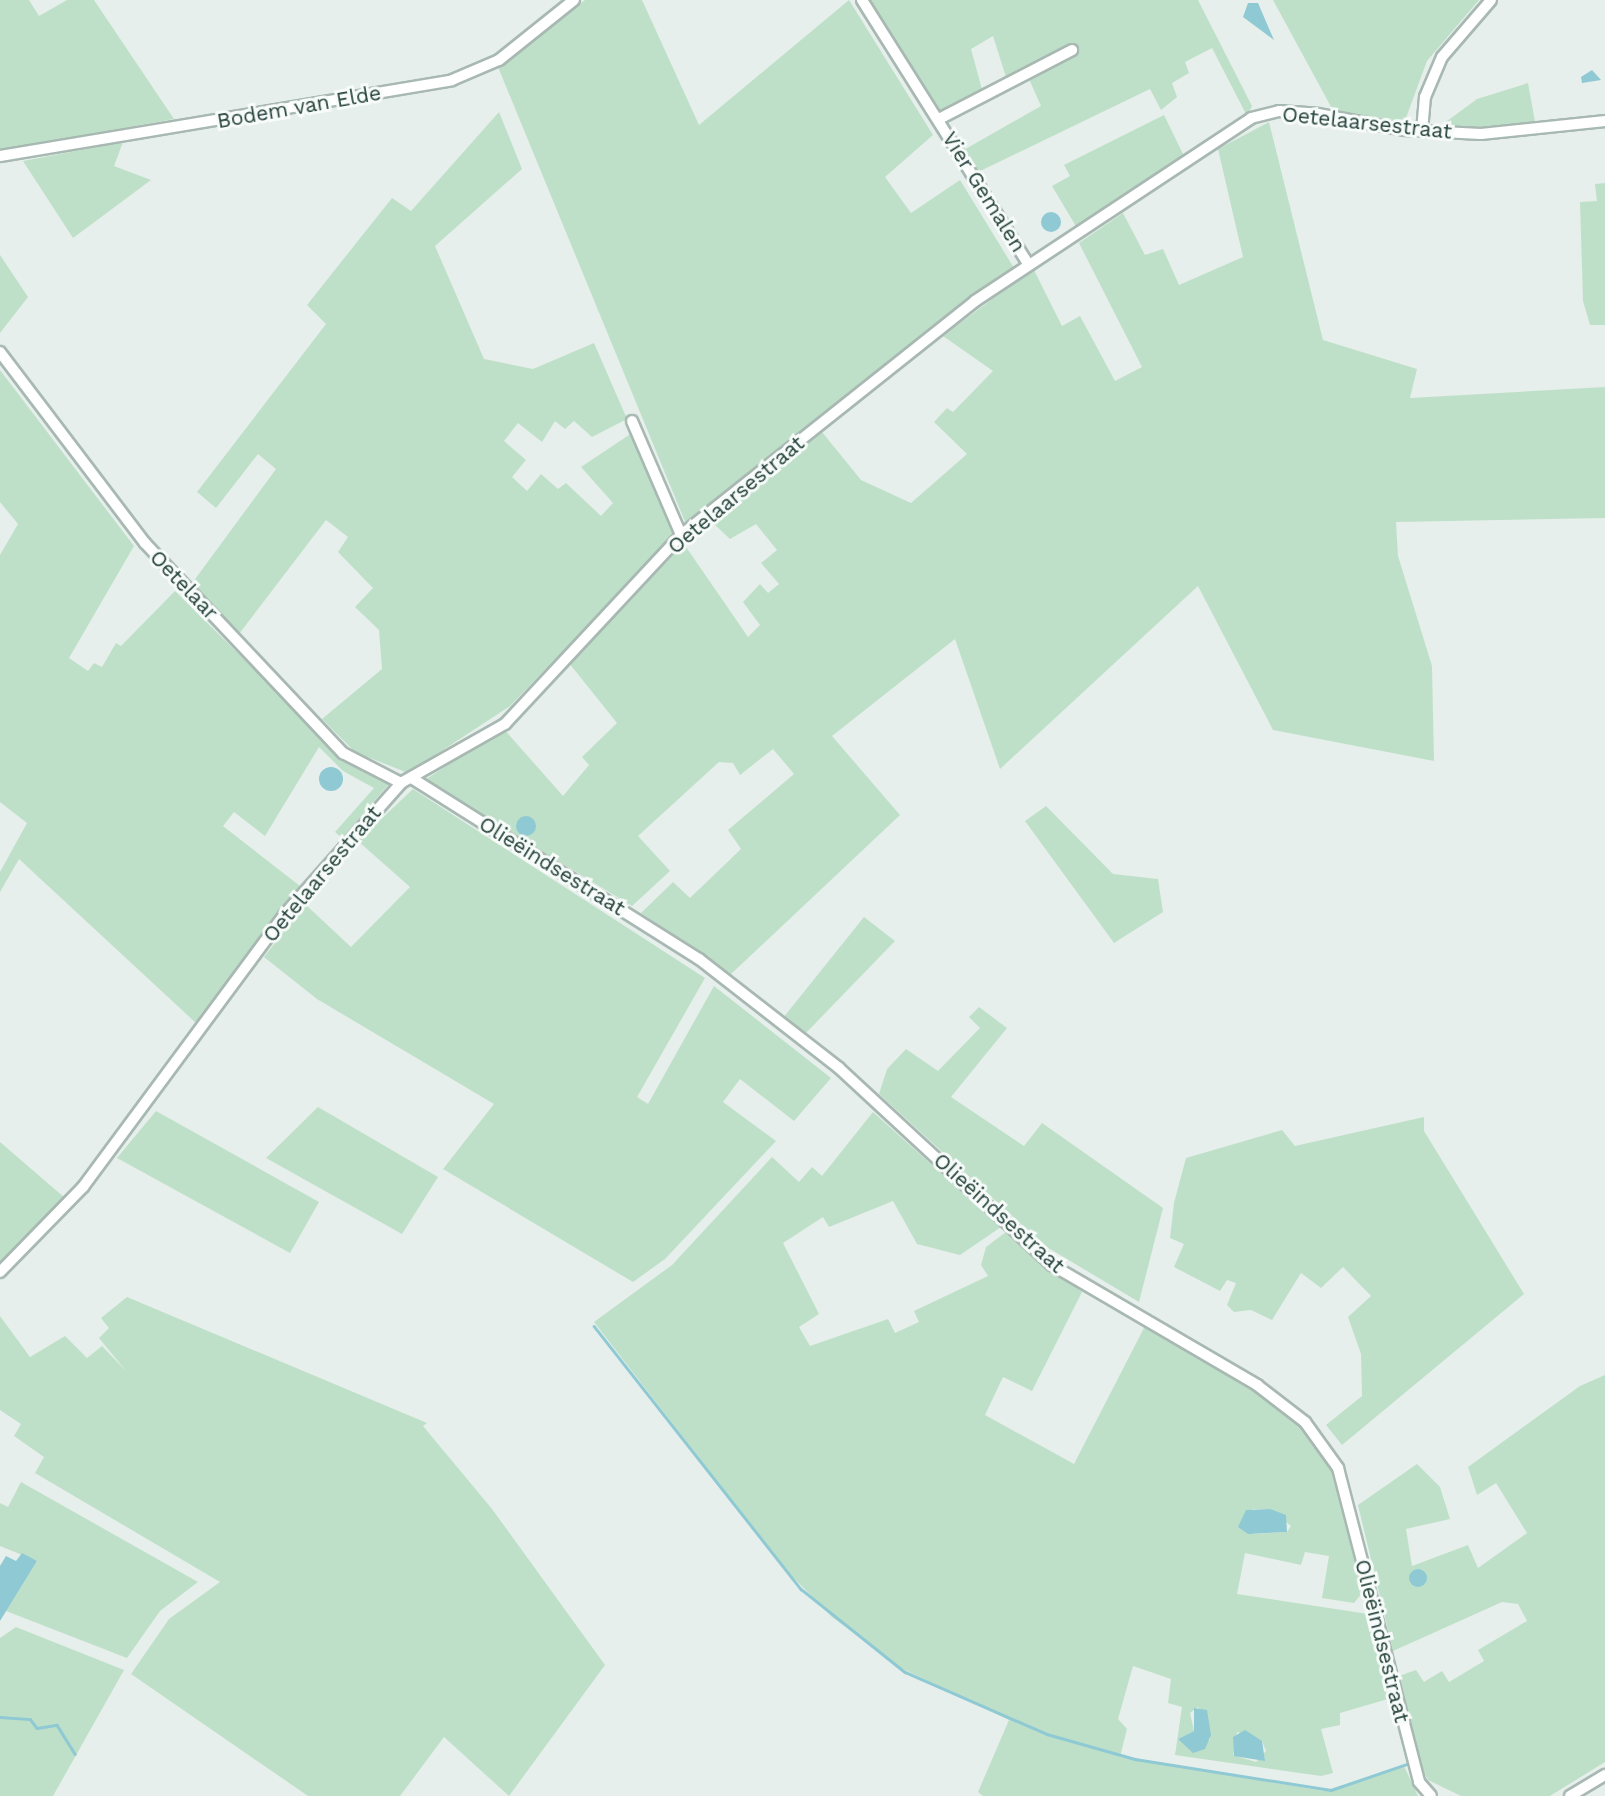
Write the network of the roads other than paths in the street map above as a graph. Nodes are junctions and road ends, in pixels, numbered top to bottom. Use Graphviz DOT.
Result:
graph roads {
  1 [pos="574,0"];
  2 [pos="862,0"];
  3 [pos="1491,0"];
  4 [pos="1072,50"];
  5 [pos="939,119"];
  6 [pos="1605,121"];
  7 [pos="1422,131"];
  8 [pos="0,156"];
  9 [pos="1029,264"];
  10 [pos="0,352"];
  11 [pos="632,421"];
  12 [pos="681,536"];
  13 [pos="413,779"];
  14 [pos="401,783"];
  15 [pos="0,1272"];
  16 [pos="1605,1775"];
  17 [pos="1431,1796"];
  18 [pos="1570,1796"];
  1 -- 8 [label="street, Bodem van Elde"];
  2 -- 5 [label="street, Vier Gemalen"];
  3 -- 7 [label="street"];
  4 -- 5 [label="street, Vier Gemalen"];
  5 -- 9 [label="street, Vier Gemalen"];
  6 -- 7 [label="street, Oetelaarsestraat"];
  7 -- 9 [label="street, Oetelaarsestraat"];
  9 -- 12 [label="street, Oetelaarsestraat"];
  10 -- 14 [label="street, Oetelaar"];
  11 -- 12 [label="street"];
  12 -- 13 [label="street, Oetelaarsestraat"];
  13 -- 14 [label="street, Oetelaarsestraat"];
  13 -- 17 [label="street, Olieëindsestraat"];
  14 -- 15 [label="street, Oetelaarsestraat"];
  16 -- 18 [label="street"];
}
